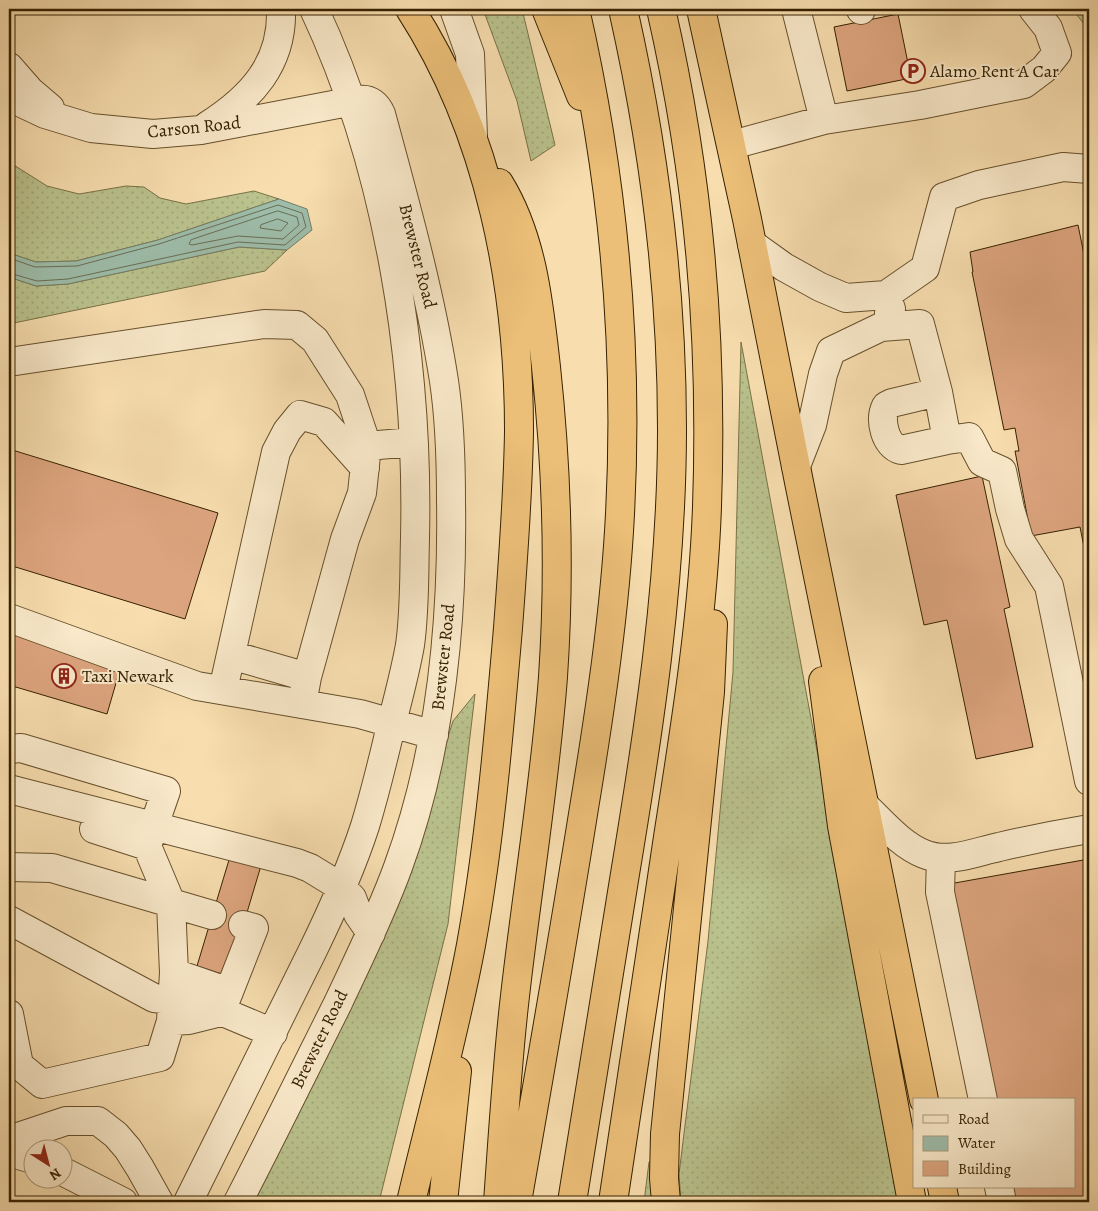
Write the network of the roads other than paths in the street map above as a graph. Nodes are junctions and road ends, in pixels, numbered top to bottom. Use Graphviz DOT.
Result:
graph roads {
  1 [pos="280,9"];
  2 [pos="314,9"];
  3 [pos="410,9"];
  4 [pos="454,9"];
  5 [pos="546,9"];
  6 [pos="575,9"];
  7 [pos="623,9"];
  8 [pos="662,9"];
  9 [pos="701,9"];
  10 [pos="796,9"];
  11 [pos="1033,9"];
  12 [pos="9,67"];
  13 [pos="9,97"];
  14 [pos="352,101"];
  15 [pos="824,120"];
  16 [pos="69,122"];
  17 [pos="201,130"];
  18 [pos="474,141"];
  19 [pos="732,145"];
  20 [pos="604,154"];
  21 [pos="1089,169"];
  22 [pos="752,244"];
  23 [pos="886,295"];
  24 [pos="881,327"];
  25 [pos="9,362"];
  26 [pos="938,392"];
  27 [pos="947,440"];
  28 [pos="413,442"];
  29 [pos="366,457"];
  30 [pos="708,466"];
  31 [pos="797,474"];
  32 [pos="414,578"];
  33 [pos="450,578"];
  34 [pos="9,618"];
  35 [pos="231,655"];
  36 [pos="307,677"];
  37 [pos="223,690"];
  38 [pos="302,704"];
  39 [pos="392,724"];
  40 [pos="434,735"];
  41 [pos="9,749"];
  42 [pos="1089,781"];
  43 [pos="9,789"];
  44 [pos="9,805"];
  45 [pos="865,806"];
  46 [pos="1089,829"];
  47 [pos="150,836"];
  48 [pos="941,858"];
  49 [pos="9,867"];
  50 [pos="341,887"];
  51 [pos="171,903"];
  52 [pos="212,915"];
  53 [pos="9,920"];
  54 [pos="243,925"];
  55 [pos="371,933"];
  56 [pos="470,948"];
  57 [pos="174,973"];
  58 [pos="225,1002"];
  59 [pos="171,1011"];
  60 [pos="9,1014"];
  61 [pos="272,1033"];
  62 [pos="924,1098"];
  63 [pos="983,1098"];
  64 [pos="9,1140"];
  65 [pos="9,1152"];
  66 [pos="22,1156"];
  67 [pos="72,1176"];
  68 [pos="942,1188"];
  69 [pos="999,1188"];
  70 [pos="123,1202"];
  71 [pos="159,1202"];
  72 [pos="188,1202"];
  73 [pos="238,1202"];
  74 [pos="411,1202"];
  75 [pos="443,1202"];
  76 [pos="498,1202"];
  77 [pos="517,1202"];
  78 [pos="572,1202"];
  79 [pos="613,1202"];
  80 [pos="666,1202"];
  81 [pos="912,1202"];
  82 [pos="945,1202"];
  83 [pos="1002,1202"];
  1 -- 17 [label="street"];
  2 -- 14 [label="street, Brewster Road"];
  3 -- 18 [label="highway"];
  4 -- 18 [label="street"];
  5 -- 20 [label="highway"];
  6 -- 20 [label="highway"];
  7 -- 78 [label="highway"];
  8 -- 30 [label="highway"];
  9 -- 19 [label="highway"];
  10 -- 15 [label="street"];
  11 -- 15 [label="street"];
  12 -- 16 [label="street"];
  13 -- 16 [label="street, Carson Road"];
  14 -- 17 [label="street, Carson Road"];
  14 -- 28 [label="street, Brewster Road"];
  14 -- 33 [label="street, Brewster Road"];
  15 -- 19 [label="street"];
  16 -- 17 [label="street, Carson Road"];
  18 -- 56 [label="highway"];
  18 -- 76 [label="highway"];
  19 -- 22 [label="highway"];
  20 -- 77 [label="highway"];
  21 -- 23 [label="street"];
  22 -- 23 [label="street"];
  22 -- 31 [label="highway"];
  23 -- 24 [label="street"];
  24 -- 26 [label="street"];
  24 -- 31 [label="street"];
  25 -- 29 [label="street"];
  26 -- 27 [label="street"];
  26 -- 27 [label="street"];
  27 -- 42 [label="street"];
  28 -- 29 [label="street"];
  28 -- 32 [label="street, Brewster Road"];
  29 -- 35 [label="street"];
  29 -- 36 [label="street"];
  30 -- 79 [label="highway"];
  30 -- 80 [label="highway"];
  31 -- 45 [label="highway"];
  31 -- 81 [label="highway"];
  32 -- 33 [label="street"];
  32 -- 39 [label="street, Brewster Road"];
  33 -- 40 [label="street, Brewster Road"];
  34 -- 37 [label="street"];
  35 -- 36 [label="street"];
  35 -- 37 [label="street"];
  36 -- 38 [label="street"];
  37 -- 38 [label="street"];
  38 -- 39 [label="street"];
  39 -- 40 [label="street"];
  39 -- 50 [label="street, Brewster Road"];
  40 -- 55 [label="street, Brewster Road"];
  41 -- 47 [label="street"];
  43 -- 47 [label="street"];
  44 -- 47 [label="street"];
  45 -- 48 [label="street"];
  45 -- 62 [label="highway"];
  46 -- 48 [label="street"];
  47 -- 50 [label="street"];
  47 -- 51 [label="street"];
  48 -- 63 [label="street"];
  49 -- 51 [label="street"];
  50 -- 55 [label="street"];
  50 -- 61 [label="street, Brewster Road"];
  51 -- 52 [label="street"];
  51 -- 57 [label="street"];
  53 -- 59 [label="street"];
  54 -- 58 [label="street"];
  55 -- 73 [label="street, Brewster Road"];
  56 -- 74 [label="highway"];
  56 -- 75 [label="highway"];
  57 -- 58 [label="street"];
  57 -- 59 [label="street"];
  58 -- 59 [label="street"];
  58 -- 61 [label="street"];
  59 -- 60 [label="street"];
  61 -- 72 [label="street, Brewster Road"];
  64 -- 71 [label="street"];
  65 -- 66 [label="street"];
  67 -- 70 [label="street"];
  68 -- 82 [label="highway"];
  69 -- 83 [label="street"];
}
